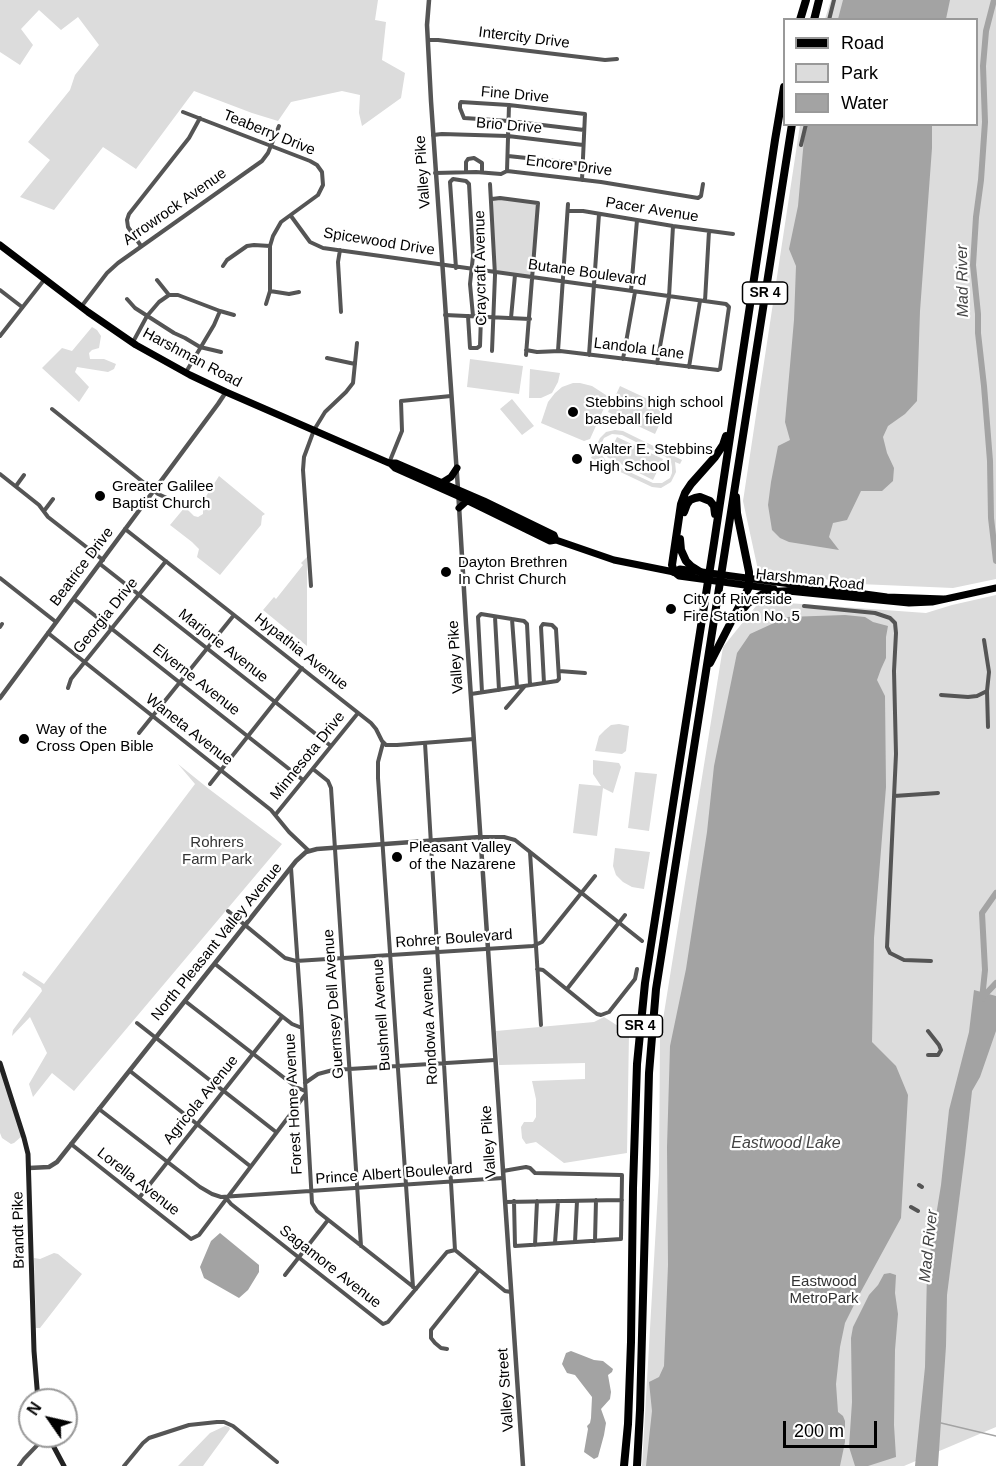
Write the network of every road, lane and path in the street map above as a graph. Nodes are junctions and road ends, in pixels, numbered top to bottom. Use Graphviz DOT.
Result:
graph roads {
  1 [pos="429,0"];
  2 [pos="806,0"];
  3 [pos="819,0"];
  4 [pos="834,0"];
  5 [pos="801,18"];
  6 [pos="814,18"];
  7 [pos="829,18"];
  8 [pos="428,40"];
  9 [pos="617,59"];
  10 [pos="783,93"];
  11 [pos="509,105"];
  12 [pos="183,111"];
  13 [pos="200,118"];
  14 [pos="508,121"];
  15 [pos="279,126"];
  16 [pos="792,126"];
  17 [pos="806,126"];
  18 [pos="584,130"];
  19 [pos="433,135"];
  20 [pos="508,136"];
  21 [pos="583,145"];
  22 [pos="801,145"];
  23 [pos="271,146"];
  24 [pos="508,156"];
  25 [pos="583,164"];
  26 [pos="507,171"];
  27 [pos="466,172"];
  28 [pos="482,172"];
  29 [pos="435,173"];
  30 [pos="582,180"];
  31 [pos="490,184"];
  32 [pos="703,184"];
  33 [pos="492,200"];
  34 [pos="568,204"];
  35 [pos="568,211"];
  36 [pos="599,214"];
  37 [pos="291,216"];
  38 [pos="637,220"];
  39 [pos="673,226"];
  40 [pos="709,231"];
  41 [pos="733,234"];
  42 [pos="0,245"];
  43 [pos="141,246"];
  44 [pos="270,246"];
  45 [pos="339,250"];
  46 [pos="441,264"];
  47 [pos="223,266"];
  48 [pos="456,267"];
  49 [pos="471,269"];
  50 [pos="494,272"];
  51 [pos="514,275"];
  52 [pos="533,277"];
  53 [pos="44,280"];
  54 [pos="157,280"];
  55 [pos="563,282"];
  56 [pos="594,286"];
  57 [pos="0,290"];
  58 [pos="270,291"];
  59 [pos="633,291"];
  60 [pos="299,292"];
  61 [pos="169,295"];
  62 [pos="669,297"];
  63 [pos="127,299"];
  64 [pos="702,301"];
  65 [pos="266,304"];
  66 [pos="80,307"];
  67 [pos="22,308"];
  68 [pos="220,311"];
  69 [pos="341,312"];
  70 [pos="234,315"];
  71 [pos="445,315"];
  72 [pos="147,316"];
  73 [pos="471,316"];
  74 [pos="481,317"];
  75 [pos="494,317"];
  76 [pos="511,318"];
  77 [pos="530,319"];
  78 [pos="0,336"];
  79 [pos="133,343"];
  80 [pos="357,343"];
  81 [pos="200,347"];
  82 [pos="492,351"];
  83 [pos="558,351"];
  84 [pos="221,352"];
  85 [pos="589,355"];
  86 [pos="327,358"];
  87 [pos="623,359"];
  88 [pos="657,363"];
  89 [pos="355,364"];
  90 [pos="689,367"];
  91 [pos="718,370"];
  92 [pos="186,373"];
  93 [pos="226,392"];
  94 [pos="451,396"];
  95 [pos="52,409"];
  96 [pos="734,413"];
  97 [pos="314,430"];
  98 [pos="738,461"];
  99 [pos="390,462"];
  100 [pos="457,468"];
  101 [pos="0,474"];
  102 [pos="24,475"];
  103 [pos="442,482"];
  104 [pos="16,486"];
  105 [pos="154,490"];
  106 [pos="458,492"];
  107 [pos="53,499"];
  108 [pos="468,500"];
  109 [pos="188,507"];
  110 [pos="459,508"];
  111 [pos="44,511"];
  112 [pos="125,529"];
  113 [pos="680,539"];
  114 [pos="556,540"];
  115 [pos="714,543"];
  116 [pos="166,561"];
  117 [pos="101,562"];
  118 [pos="674,572"];
  119 [pos="702,573"];
  120 [pos="0,578"];
  121 [pos="750,583"];
  122 [pos="311,586"];
  123 [pos="996,588"];
  124 [pos="792,591"];
  125 [pos="139,595"];
  126 [pos="74,599"];
  127 [pos="944,599"];
  128 [pos="804,606"];
  129 [pos="234,615"];
  130 [pos="495,617"];
  131 [pos="512,619"];
  132 [pos="56,622"];
  133 [pos="112,629"];
  134 [pos="48,633"];
  135 [pos="725,634"];
  136 [pos="984,640"];
  137 [pos="207,649"];
  138 [pos="85,662"];
  139 [pos="302,668"];
  140 [pos="559,671"];
  141 [pos="585,673"];
  142 [pos="180,683"];
  143 [pos="544,683"];
  144 [pos="530,685"];
  145 [pos="524,686"];
  146 [pos="703,686"];
  147 [pos="517,687"];
  148 [pos="68,688"];
  149 [pos="499,690"];
  150 [pos="987,691"];
  151 [pos="482,692"];
  152 [pos="471,694"];
  153 [pos="941,695"];
  154 [pos="0,698"];
  155 [pos="275,702"];
  156 [pos="506,708"];
  157 [pos="358,713"];
  158 [pos="153,716"];
  159 [pos="988,727"];
  160 [pos="139,733"];
  161 [pos="248,736"];
  162 [pos="474,739"];
  163 [pos="383,743"];
  164 [pos="424,743"];
  165 [pos="331,746"];
  166 [pos="313,769"];
  167 [pos="221,770"];
  168 [pos="303,780"];
  169 [pos="210,784"];
  170 [pos="938,793"];
  171 [pos="894,796"];
  172 [pos="276,814"];
  173 [pos="480,837"];
  174 [pos="430,841"];
  175 [pos="382,844"];
  176 [pos="335,848"];
  177 [pos="309,851"];
  178 [pos="530,852"];
  179 [pos="291,868"];
  180 [pos="595,876"];
  181 [pos="582,893"];
  182 [pos="228,911"];
  183 [pos="625,915"];
  184 [pos="619,922"];
  185 [pos="245,926"];
  186 [pos="642,941"];
  187 [pos="536,946"];
  188 [pos="488,950"];
  189 [pos="437,952"];
  190 [pos="390,955"];
  191 [pos="343,958"];
  192 [pos="931,961"];
  193 [pos="298,962"];
  194 [pos="215,964"];
  195 [pos="537,969"];
  196 [pos="637,969"];
  197 [pos="567,989"];
  198 [pos="185,1001"];
  199 [pos="282,1017"];
  200 [pos="137,1023"];
  201 [pos="541,1025"];
  202 [pos="302,1028"];
  203 [pos="928,1031"];
  204 [pos="156,1038"];
  205 [pos="254,1053"];
  206 [pos="928,1055"];
  207 [pos="495,1060"];
  208 [pos="0,1063"];
  209 [pos="444,1063"];
  210 [pos="398,1066"];
  211 [pos="350,1070"];
  212 [pos="130,1071"];
  213 [pos="305,1083"];
  214 [pos="224,1091"];
  215 [pos="305,1093"];
  216 [pos="99,1109"];
  217 [pos="197,1124"];
  218 [pos="276,1132"];
  219 [pos="71,1144"];
  220 [pos="167,1162"];
  221 [pos="250,1166"];
  222 [pos="30,1168"];
  223 [pos="503,1171"];
  224 [pos="503,1178"];
  225 [pos="451,1182"];
  226 [pos="406,1185"];
  227 [pos="358,1188"];
  228 [pos="311,1192"];
  229 [pos="139,1198"];
  230 [pos="226,1198"];
  231 [pos="596,1200"];
  232 [pos="622,1200"];
  233 [pos="514,1201"];
  234 [pos="537,1201"];
  235 [pos="558,1201"];
  236 [pos="577,1201"];
  237 [pos="505,1202"];
  238 [pos="911,1207"];
  239 [pos="918,1211"];
  240 [pos="328,1221"];
  241 [pos="595,1241"];
  242 [pos="574,1242"];
  243 [pos="555,1244"];
  244 [pos="535,1245"];
  245 [pos="361,1246"];
  246 [pos="455,1250"];
  247 [pos="299,1257"];
  248 [pos="479,1270"];
  249 [pos="285,1275"];
  250 [pos="414,1288"];
  251 [pos="511,1292"];
  252 [pos="512,1312"];
  253 [pos="447,1349"];
  254 [pos="37,1388"];
  255 [pos="35,1448"];
  256 [pos="54,1448"];
  257 [pos="277,1462"];
  258 [pos="19,1466"];
  259 [pos="64,1466"];
  260 [pos="124,1466"];
  261 [pos="523,1466"];
  262 [pos="624,1466"];
  263 [pos="637,1466"];
  1 -- 8 [label="street, Valley Pike"];
  2 -- 5 [label="highway"];
  3 -- 6 [label="highway"];
  4 -- 7 [label="street"];
  8 -- 9 [label="street, Intercity Drive"];
  8 -- 19 [label="street, Valley Pike"];
  10 -- 96 [label="highway, SR 4"];
  11 -- 14 [label="street"];
  11 -- 14 [label="street, Fine Drive"];
  11 -- 18 [label="street, Fine Drive"];
  12 -- 13 [label="street, Teaberry Drive"];
  13 -- 23 [label="street, Teaberry Drive"];
  13 -- 43 [label="street"];
  14 -- 18 [label="street"];
  14 -- 20 [label="street"];
  15 -- 23 [label="street, Arrowrock Avenue"];
  16 -- 98 [label="highway, SR 4"];
  17 -- 22 [label="street"];
  18 -- 21 [label="street"];
  19 -- 20 [label="street, Brio Drive"];
  19 -- 29 [label="street, Valley Pike"];
  20 -- 21 [label="street, Brio Drive"];
  20 -- 24 [label="street"];
  21 -- 25 [label="street"];
  23 -- 37 [label="street, Teaberry Drive"];
  23 -- 43 [label="street, Arrowrock Avenue"];
  24 -- 25 [label="street"];
  24 -- 26 [label="street"];
  25 -- 30 [label="street"];
  26 -- 28 [label="street, Encore Drive"];
  26 -- 30 [label="street, Encore Drive"];
  27 -- 28 [label="street, Encore Drive"];
  27 -- 28 [label="street"];
  27 -- 29 [label="street, Encore Drive"];
  29 -- 46 [label="street, Valley Pike"];
  30 -- 32 [label="street, Encore Drive"];
  31 -- 33 [label="street, Craycraft Avenue"];
  33 -- 50 [label="street, Craycraft Avenue"];
  33 -- 52 [label="street"];
  34 -- 35 [label="street"];
  35 -- 36 [label="street, Pacer Avenue"];
  35 -- 55 [label="street"];
  36 -- 38 [label="street, Pacer Avenue"];
  36 -- 56 [label="street"];
  37 -- 44 [label="street"];
  37 -- 45 [label="street, Spicewood Drive"];
  38 -- 39 [label="street, Pacer Avenue"];
  38 -- 59 [label="street"];
  39 -- 40 [label="street, Pacer Avenue"];
  39 -- 62 [label="street"];
  40 -- 41 [label="street, Pacer Avenue"];
  40 -- 64 [label="street"];
  42 -- 53 [label="main road, Harshman Road"];
  43 -- 66 [label="street, Arrowrock Avenue"];
  44 -- 47 [label="street"];
  44 -- 58 [label="street"];
  45 -- 46 [label="street, Spicewood Drive"];
  45 -- 69 [label="street"];
  46 -- 48 [label="street, Butane Boulevard"];
  46 -- 71 [label="street, Valley Pike"];
  48 -- 49 [label="street, Butane Boulevard"];
  48 -- 49 [label="street, Craycraft Avenue"];
  49 -- 50 [label="street, Butane Boulevard"];
  49 -- 73 [label="street, Craycraft Avenue"];
  50 -- 51 [label="street, Butane Boulevard"];
  50 -- 75 [label="street, Craycraft Avenue"];
  51 -- 52 [label="street, Butane Boulevard"];
  51 -- 76 [label="street"];
  52 -- 55 [label="street, Butane Boulevard"];
  52 -- 77 [label="street"];
  53 -- 66 [label="main road, Harshman Road"];
  53 -- 67 [label="street"];
  54 -- 61 [label="street"];
  55 -- 56 [label="street, Butane Boulevard"];
  55 -- 83 [label="street"];
  56 -- 59 [label="street, Butane Boulevard"];
  56 -- 85 [label="street"];
  57 -- 67 [label="street"];
  58 -- 60 [label="street"];
  58 -- 65 [label="street"];
  59 -- 62 [label="street, Butane Boulevard"];
  59 -- 87 [label="street"];
  61 -- 68 [label="street"];
  61 -- 72 [label="street"];
  62 -- 64 [label="street, Butane Boulevard"];
  62 -- 88 [label="street"];
  63 -- 72 [label="street"];
  64 -- 90 [label="street"];
  64 -- 91 [label="street, Butane Boulevard"];
  66 -- 79 [label="main road, Harshman Road"];
  67 -- 78 [label="street"];
  68 -- 70 [label="street"];
  68 -- 81 [label="street"];
  71 -- 73 [label="street"];
  71 -- 94 [label="street, Valley Pike"];
  72 -- 79 [label="street"];
  72 -- 81 [label="street"];
  73 -- 74 [label="street"];
  73 -- 74 [label="street, Craycraft Avenue"];
  74 -- 75 [label="street"];
  75 -- 76 [label="street"];
  75 -- 82 [label="street, Craycraft Avenue"];
  76 -- 77 [label="street"];
  77 -- 83 [label="street, Landola Lane"];
  79 -- 92 [label="main road, Harshman Road"];
  80 -- 89 [label="street"];
  81 -- 84 [label="street"];
  81 -- 92 [label="street"];
  83 -- 85 [label="street, Landola Lane"];
  85 -- 87 [label="street, Landola Lane"];
  86 -- 89 [label="street"];
  87 -- 88 [label="street, Landola Lane"];
  88 -- 90 [label="street, Landola Lane"];
  89 -- 97 [label="street"];
  90 -- 91 [label="street, Landola Lane"];
  92 -- 93 [label="main road, Harshman Road"];
  93 -- 97 [label="main road, Harshman Road"];
  93 -- 105 [label="street, Beatrice Drive"];
  94 -- 99 [label="street"];
  94 -- 100 [label="street, Valley Pike"];
  95 -- 105 [label="street"];
  96 -- 115 [label="highway, SR 4"];
  96 -- 118 [label="highway"];
  97 -- 99 [label="main road, Harshman Road"];
  97 -- 122 [label="street"];
  98 -- 121 [label="highway"];
  98 -- 146 [label="highway, SR 4"];
  99 -- 103 [label="main road, Harshman Road"];
  99 -- 106 [label="main road, Harshman Road"];
  100 -- 103 [label="main road"];
  100 -- 106 [label="street, Valley Pike"];
  101 -- 104 [label="street, Marjorie Avenue"];
  102 -- 104 [label="street"];
  103 -- 106 [label="main road, Harshman Road"];
  104 -- 111 [label="street, Marjorie Avenue"];
  105 -- 109 [label="street"];
  105 -- 112 [label="street, Beatrice Drive"];
  106 -- 108 [label="main road, Harshman Road"];
  106 -- 110 [label="street, Valley Pike"];
  106 -- 114 [label="main road, Harshman Road"];
  107 -- 111 [label="street"];
  108 -- 110 [label="main road"];
  108 -- 114 [label="main road, Harshman Road"];
  110 -- 152 [label="street, Valley Pike"];
  111 -- 117 [label="street, Marjorie Avenue"];
  112 -- 116 [label="street, Hypathia Avenue"];
  112 -- 117 [label="street, Beatrice Drive"];
  113 -- 115 [label="highway"];
  113 -- 118 [label="highway"];
  113 -- 119 [label="highway"];
  114 -- 118 [label="main road, Harshman Road"];
  115 -- 262 [label="highway, SR 4"];
  116 -- 125 [label="street, Georgia Drive"];
  116 -- 129 [label="street, Hypathia Avenue"];
  117 -- 125 [label="street, Marjorie Avenue"];
  117 -- 126 [label="street, Beatrice Drive"];
  118 -- 119 [label="main road, Harshman Road"];
  118 -- 121 [label="main road, Harshman Road"];
  119 -- 121 [label="main road, Harshman Road"];
  120 -- 132 [label="street"];
  121 -- 124 [label="main road, Harshman Road"];
  121 -- 127 [label="main road, Harshman Road"];
  121 -- 135 [label="highway"];
  123 -- 127 [label="main road, Harshman Road"];
  124 -- 127 [label="main road, Harshman Road"];
  124 -- 135 [label="highway"];
  125 -- 133 [label="street, Georgia Drive"];
  125 -- 137 [label="street, Marjorie Avenue"];
  126 -- 132 [label="street, Beatrice Drive"];
  126 -- 133 [label="street, Elverne Avenue"];
  128 -- 171 [label="street"];
  129 -- 137 [label="street"];
  129 -- 139 [label="street, Hypathia Avenue"];
  130 -- 131 [label="street"];
  130 -- 149 [label="street"];
  130 -- 151 [label="street"];
  131 -- 144 [label="street"];
  131 -- 147 [label="street"];
  132 -- 134 [label="street, Beatrice Drive"];
  133 -- 138 [label="street, Georgia Drive"];
  133 -- 142 [label="street, Elverne Avenue"];
  134 -- 138 [label="street, Waneta Avenue"];
  134 -- 154 [label="street, Beatrice Drive"];
  135 -- 146 [label="highway"];
  136 -- 150 [label="street"];
  137 -- 142 [label="street"];
  137 -- 155 [label="street, Marjorie Avenue"];
  138 -- 148 [label="street, Georgia Drive"];
  138 -- 158 [label="street, Waneta Avenue"];
  139 -- 155 [label="street"];
  139 -- 157 [label="street, Hypathia Avenue"];
  140 -- 141 [label="street"];
  140 -- 143 [label="street"];
  140 -- 143 [label="street"];
  142 -- 158 [label="street"];
  142 -- 161 [label="street, Elverne Avenue"];
  143 -- 144 [label="street"];
  144 -- 145 [label="street"];
  145 -- 147 [label="street"];
  145 -- 156 [label="street"];
  146 -- 263 [label="highway, SR 4"];
  147 -- 149 [label="street"];
  149 -- 151 [label="street"];
  150 -- 153 [label="street"];
  150 -- 159 [label="street"];
  151 -- 152 [label="street"];
  152 -- 162 [label="street, Valley Pike"];
  155 -- 161 [label="street"];
  155 -- 165 [label="street, Marjorie Avenue"];
  157 -- 163 [label="street, Hypathia Avenue"];
  157 -- 165 [label="street, Minnesota Drive"];
  158 -- 160 [label="street"];
  158 -- 167 [label="street, Waneta Avenue"];
  161 -- 167 [label="street"];
  161 -- 168 [label="street, Elverne Avenue"];
  162 -- 164 [label="street"];
  162 -- 173 [label="street, Valley Pike"];
  163 -- 164 [label="street"];
  163 -- 175 [label="street, Bushnell Avenue"];
  164 -- 174 [label="street, Rondowa Avenue"];
  165 -- 166 [label="street, Minnesota Drive"];
  166 -- 168 [label="street, Minnesota Drive"];
  166 -- 176 [label="street, Guernsey Dell Avenue"];
  167 -- 169 [label="street"];
  167 -- 172 [label="street, Waneta Avenue"];
  168 -- 172 [label="street, Minnesota Drive"];
  170 -- 171 [label="street"];
  171 -- 192 [label="street"];
  172 -- 177 [label="street, Waneta Avenue"];
  173 -- 174 [label="street"];
  173 -- 178 [label="street"];
  173 -- 188 [label="street, Valley Pike"];
  174 -- 175 [label="street"];
  174 -- 189 [label="street, Rondowa Avenue"];
  175 -- 176 [label="street"];
  175 -- 190 [label="street, Bushnell Avenue"];
  176 -- 177 [label="street"];
  176 -- 191 [label="street, Guernsey Dell Avenue"];
  177 -- 179 [label="street, North Pleasant Valley Avenue"];
  178 -- 181 [label="street"];
  178 -- 187 [label="street"];
  179 -- 185 [label="street, North Pleasant Valley Avenue"];
  179 -- 193 [label="street, Forest Home Avenue"];
  180 -- 181 [label="street"];
  181 -- 184 [label="street"];
  181 -- 187 [label="street"];
  182 -- 185 [label="street"];
  183 -- 184 [label="street"];
  184 -- 186 [label="street"];
  184 -- 197 [label="street"];
  185 -- 193 [label="street"];
  185 -- 194 [label="street, North Pleasant Valley Avenue"];
  187 -- 188 [label="street, Rohrer Boulevard"];
  187 -- 195 [label="street"];
  188 -- 189 [label="street, Rohrer Boulevard"];
  188 -- 207 [label="street, Valley Pike"];
  189 -- 190 [label="street, Rohrer Boulevard"];
  189 -- 209 [label="street, Rondowa Avenue"];
  190 -- 191 [label="street, Rohrer Boulevard"];
  190 -- 210 [label="street, Bushnell Avenue"];
  191 -- 193 [label="street, Rohrer Boulevard"];
  191 -- 211 [label="street, Guernsey Dell Avenue"];
  193 -- 202 [label="street, Forest Home Avenue"];
  194 -- 198 [label="street, North Pleasant Valley Avenue"];
  194 -- 199 [label="street"];
  195 -- 197 [label="street"];
  195 -- 201 [label="street"];
  196 -- 197 [label="street"];
  198 -- 204 [label="street, North Pleasant Valley Avenue"];
  198 -- 205 [label="street"];
  199 -- 202 [label="street"];
  199 -- 205 [label="street, Agricola Avenue"];
  200 -- 204 [label="street"];
  202 -- 213 [label="street, Forest Home Avenue"];
  203 -- 206 [label="street"];
  204 -- 212 [label="street, North Pleasant Valley Avenue"];
  204 -- 214 [label="street"];
  205 -- 214 [label="street, Agricola Avenue"];
  205 -- 215 [label="street"];
  207 -- 209 [label="street"];
  207 -- 223 [label="street, Valley Pike"];
  208 -- 222 [label="main road, Brandt Pike"];
  209 -- 210 [label="street"];
  209 -- 225 [label="street, Rondowa Avenue"];
  210 -- 211 [label="street"];
  210 -- 226 [label="street, Bushnell Avenue"];
  211 -- 213 [label="street"];
  211 -- 227 [label="street, Guernsey Dell Avenue"];
  212 -- 216 [label="street, North Pleasant Valley Avenue"];
  212 -- 217 [label="street"];
  213 -- 215 [label="street, Forest Home Avenue"];
  214 -- 217 [label="street, Agricola Avenue"];
  214 -- 218 [label="street"];
  215 -- 218 [label="street"];
  215 -- 228 [label="street, Forest Home Avenue"];
  216 -- 219 [label="street, North Pleasant Valley Avenue"];
  216 -- 220 [label="street, Prince Albert Boulevard"];
  217 -- 220 [label="street, Agricola Avenue"];
  217 -- 221 [label="street"];
  218 -- 221 [label="street"];
  219 -- 222 [label="street, North Pleasant Valley Avenue"];
  219 -- 229 [label="street, Lorella Avenue"];
  220 -- 229 [label="street, Agricola Avenue"];
  220 -- 230 [label="street, Prince Albert Boulevard"];
  221 -- 230 [label="street"];
  222 -- 254 [label="main road, Brandt Pike"];
  223 -- 224 [label="street, Valley Pike"];
  223 -- 232 [label="street"];
  224 -- 225 [label="street, Prince Albert Boulevard"];
  224 -- 237 [label="street, Valley Pike"];
  225 -- 226 [label="street, Prince Albert Boulevard"];
  225 -- 246 [label="street, Rondowa Avenue"];
  226 -- 227 [label="street, Prince Albert Boulevard"];
  226 -- 250 [label="street, Bushnell Avenue"];
  227 -- 228 [label="street, Prince Albert Boulevard"];
  227 -- 245 [label="street, Guernsey Dell Avenue"];
  228 -- 230 [label="street, Prince Albert Boulevard"];
  228 -- 240 [label="street, Forest Home Avenue"];
  229 -- 230 [label="street, Lorella Avenue"];
  230 -- 247 [label="street, Sagamore Avenue"];
  231 -- 232 [label="street"];
  231 -- 236 [label="street"];
  231 -- 241 [label="street"];
  232 -- 241 [label="street"];
  233 -- 234 [label="street"];
  233 -- 237 [label="street"];
  233 -- 244 [label="street"];
  234 -- 235 [label="street"];
  234 -- 244 [label="street"];
  235 -- 236 [label="street"];
  235 -- 243 [label="street"];
  236 -- 242 [label="street"];
  237 -- 251 [label="street, Valley Pike"];
  238 -- 239 [label="street"];
  240 -- 245 [label="street, Forest Home Avenue"];
  240 -- 247 [label="street"];
  241 -- 242 [label="street"];
  242 -- 243 [label="street"];
  243 -- 244 [label="street"];
  245 -- 250 [label="street, Forest Home Avenue"];
  246 -- 248 [label="street"];
  246 -- 250 [label="street"];
  247 -- 249 [label="street"];
  247 -- 250 [label="street, Sagamore Avenue"];
  248 -- 251 [label="street"];
  248 -- 253 [label="street"];
  251 -- 252 [label="street, Valley Pike"];
  252 -- 261 [label="street, Valley Street"];
  255 -- 258 [label="street"];
  256 -- 259 [label="main road"];
  257 -- 260 [label="street"];
}
